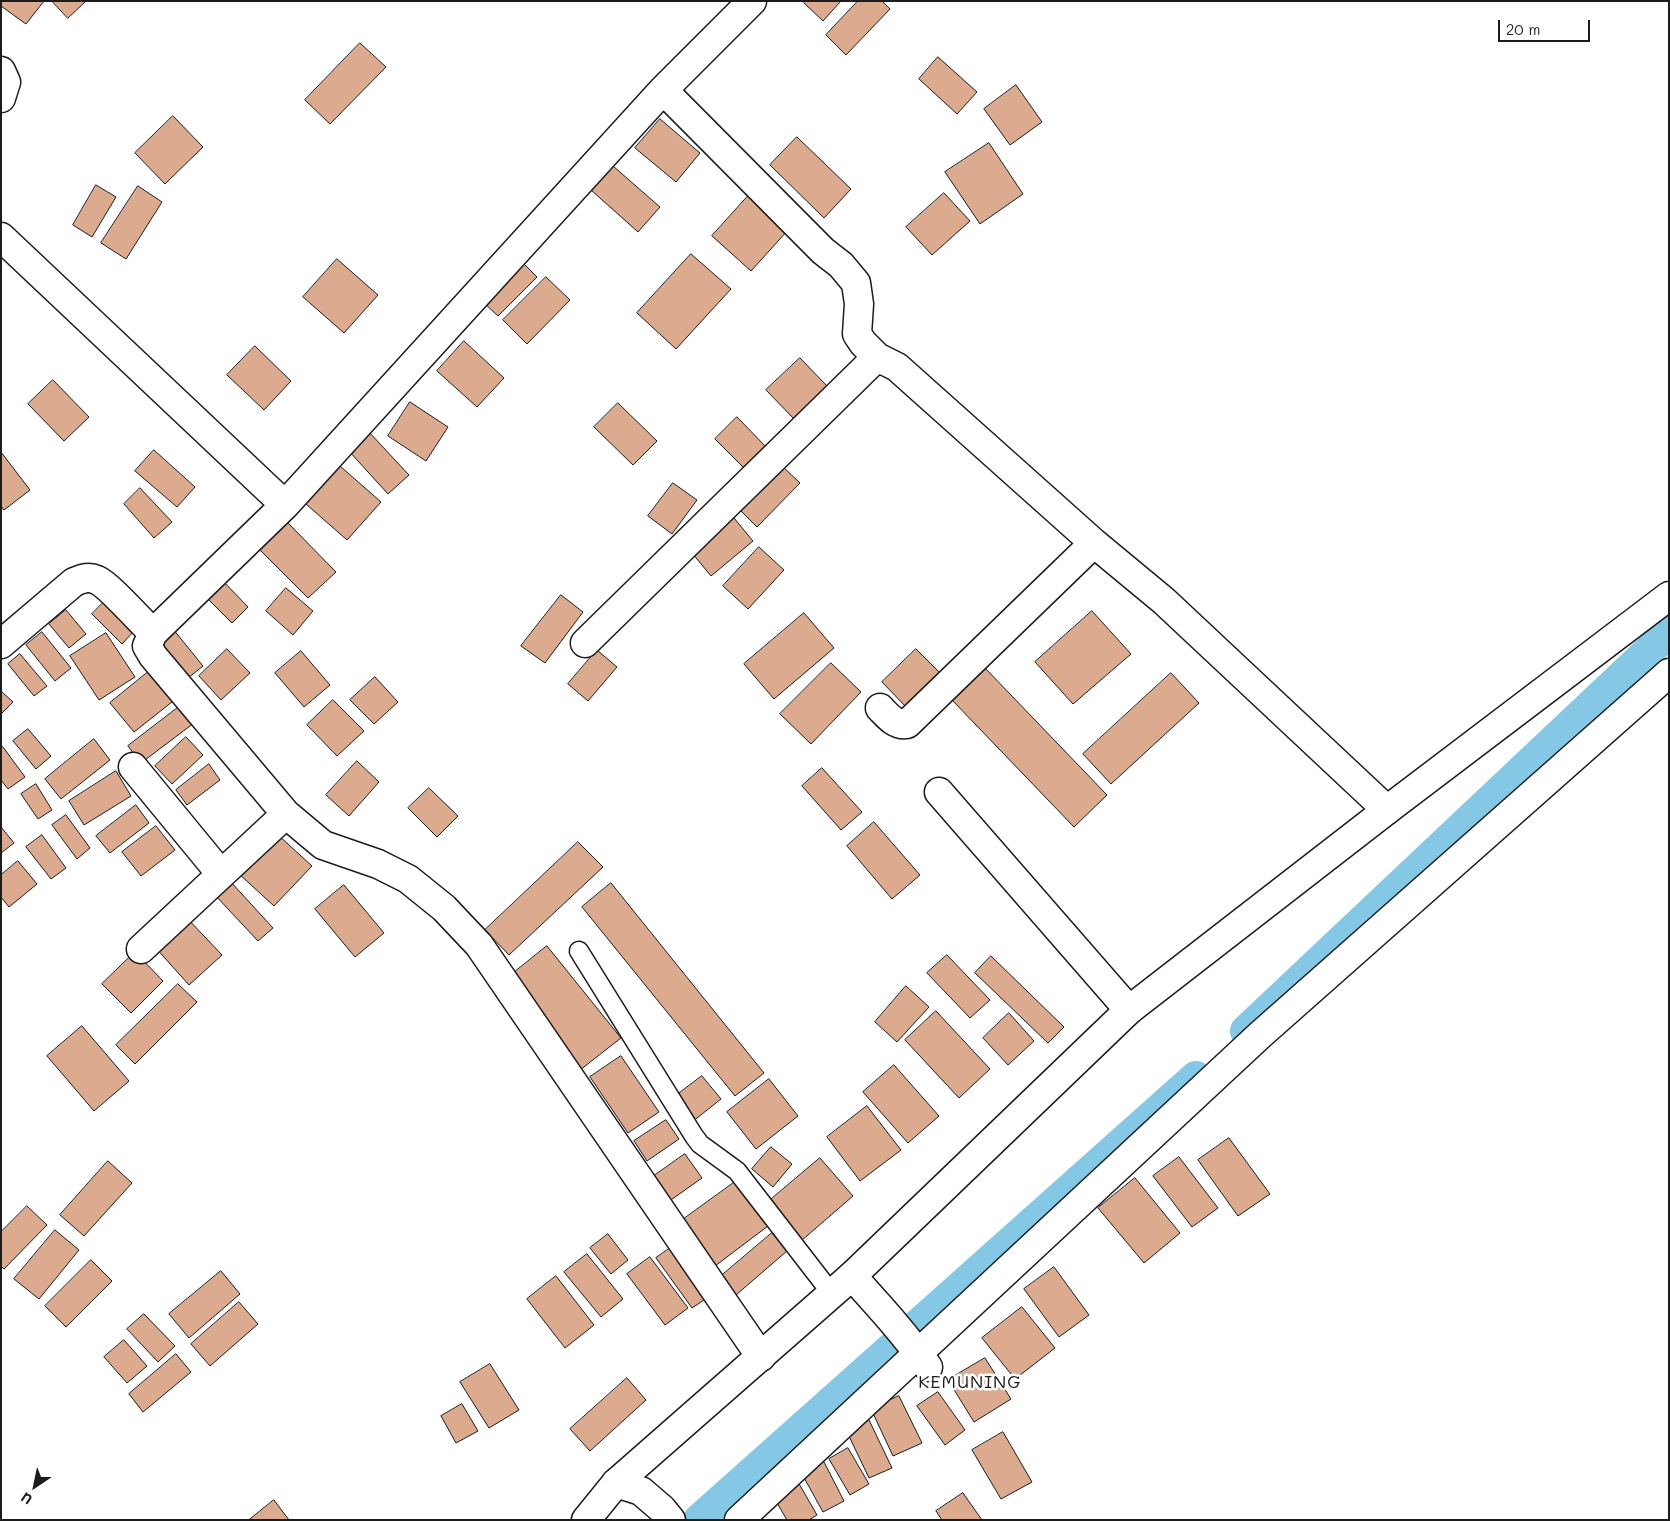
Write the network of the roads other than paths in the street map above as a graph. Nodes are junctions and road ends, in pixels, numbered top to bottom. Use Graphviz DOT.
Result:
graph roads {
  1 [pos="752,1"];
  2 [pos="1,71"];
  3 [pos="663,90"];
  4 [pos="1,98"];
  5 [pos="1,237"];
  6 [pos="877,357"];
  7 [pos="285,505"];
  8 [pos="1094,543"];
  9 [pos="1669,596"];
  10 [pos="153,634"];
  11 [pos="585,643"];
  12 [pos="1,644"];
  13 [pos="1669,673"];
  14 [pos="880,708"];
  15 [pos="133,767"];
  16 [pos="939,792"];
  17 [pos="1387,810"];
  18 [pos="286,814"];
  19 [pos="221,874"];
  20 [pos="141,949"];
  21 [pos="579,951"];
  22 [pos="1129,1010"];
  23 [pos="842,1285"];
  24 [pos="919,1354"];
  25 [pos="760,1357"];
  26 [pos="628,1487"];
  27 [pos="666,1514"];
  28 [pos="586,1520"];
  29 [pos="739,1520"];
  1 -- 3 [label="street"];
  2 -- 4 [label="street"];
  3 -- 6 [label="street"];
  3 -- 7 [label="street"];
  5 -- 7 [label="street"];
  6 -- 8 [label="street"];
  6 -- 11 [label="street"];
  7 -- 10 [label="street"];
  8 -- 14 [label="street"];
  8 -- 17 [label="street"];
  9 -- 17 [label="street"];
  10 -- 12 [label="street"];
  10 -- 18 [label="street"];
  13 -- 24 [label="street"];
  15 -- 19 [label="street"];
  16 -- 22 [label="street"];
  17 -- 22 [label="street"];
  18 -- 19 [label="street"];
  18 -- 25 [label="street"];
  19 -- 20 [label="street"];
  21 -- 23 [label="lane"];
  22 -- 23 [label="street"];
  23 -- 24 [label="street"];
  23 -- 25 [label="street"];
  24 -- 29 [label="street"];
  25 -- 26 [label="street"];
  26 -- 27 [label="street"];
  26 -- 28 [label="street"];
}
